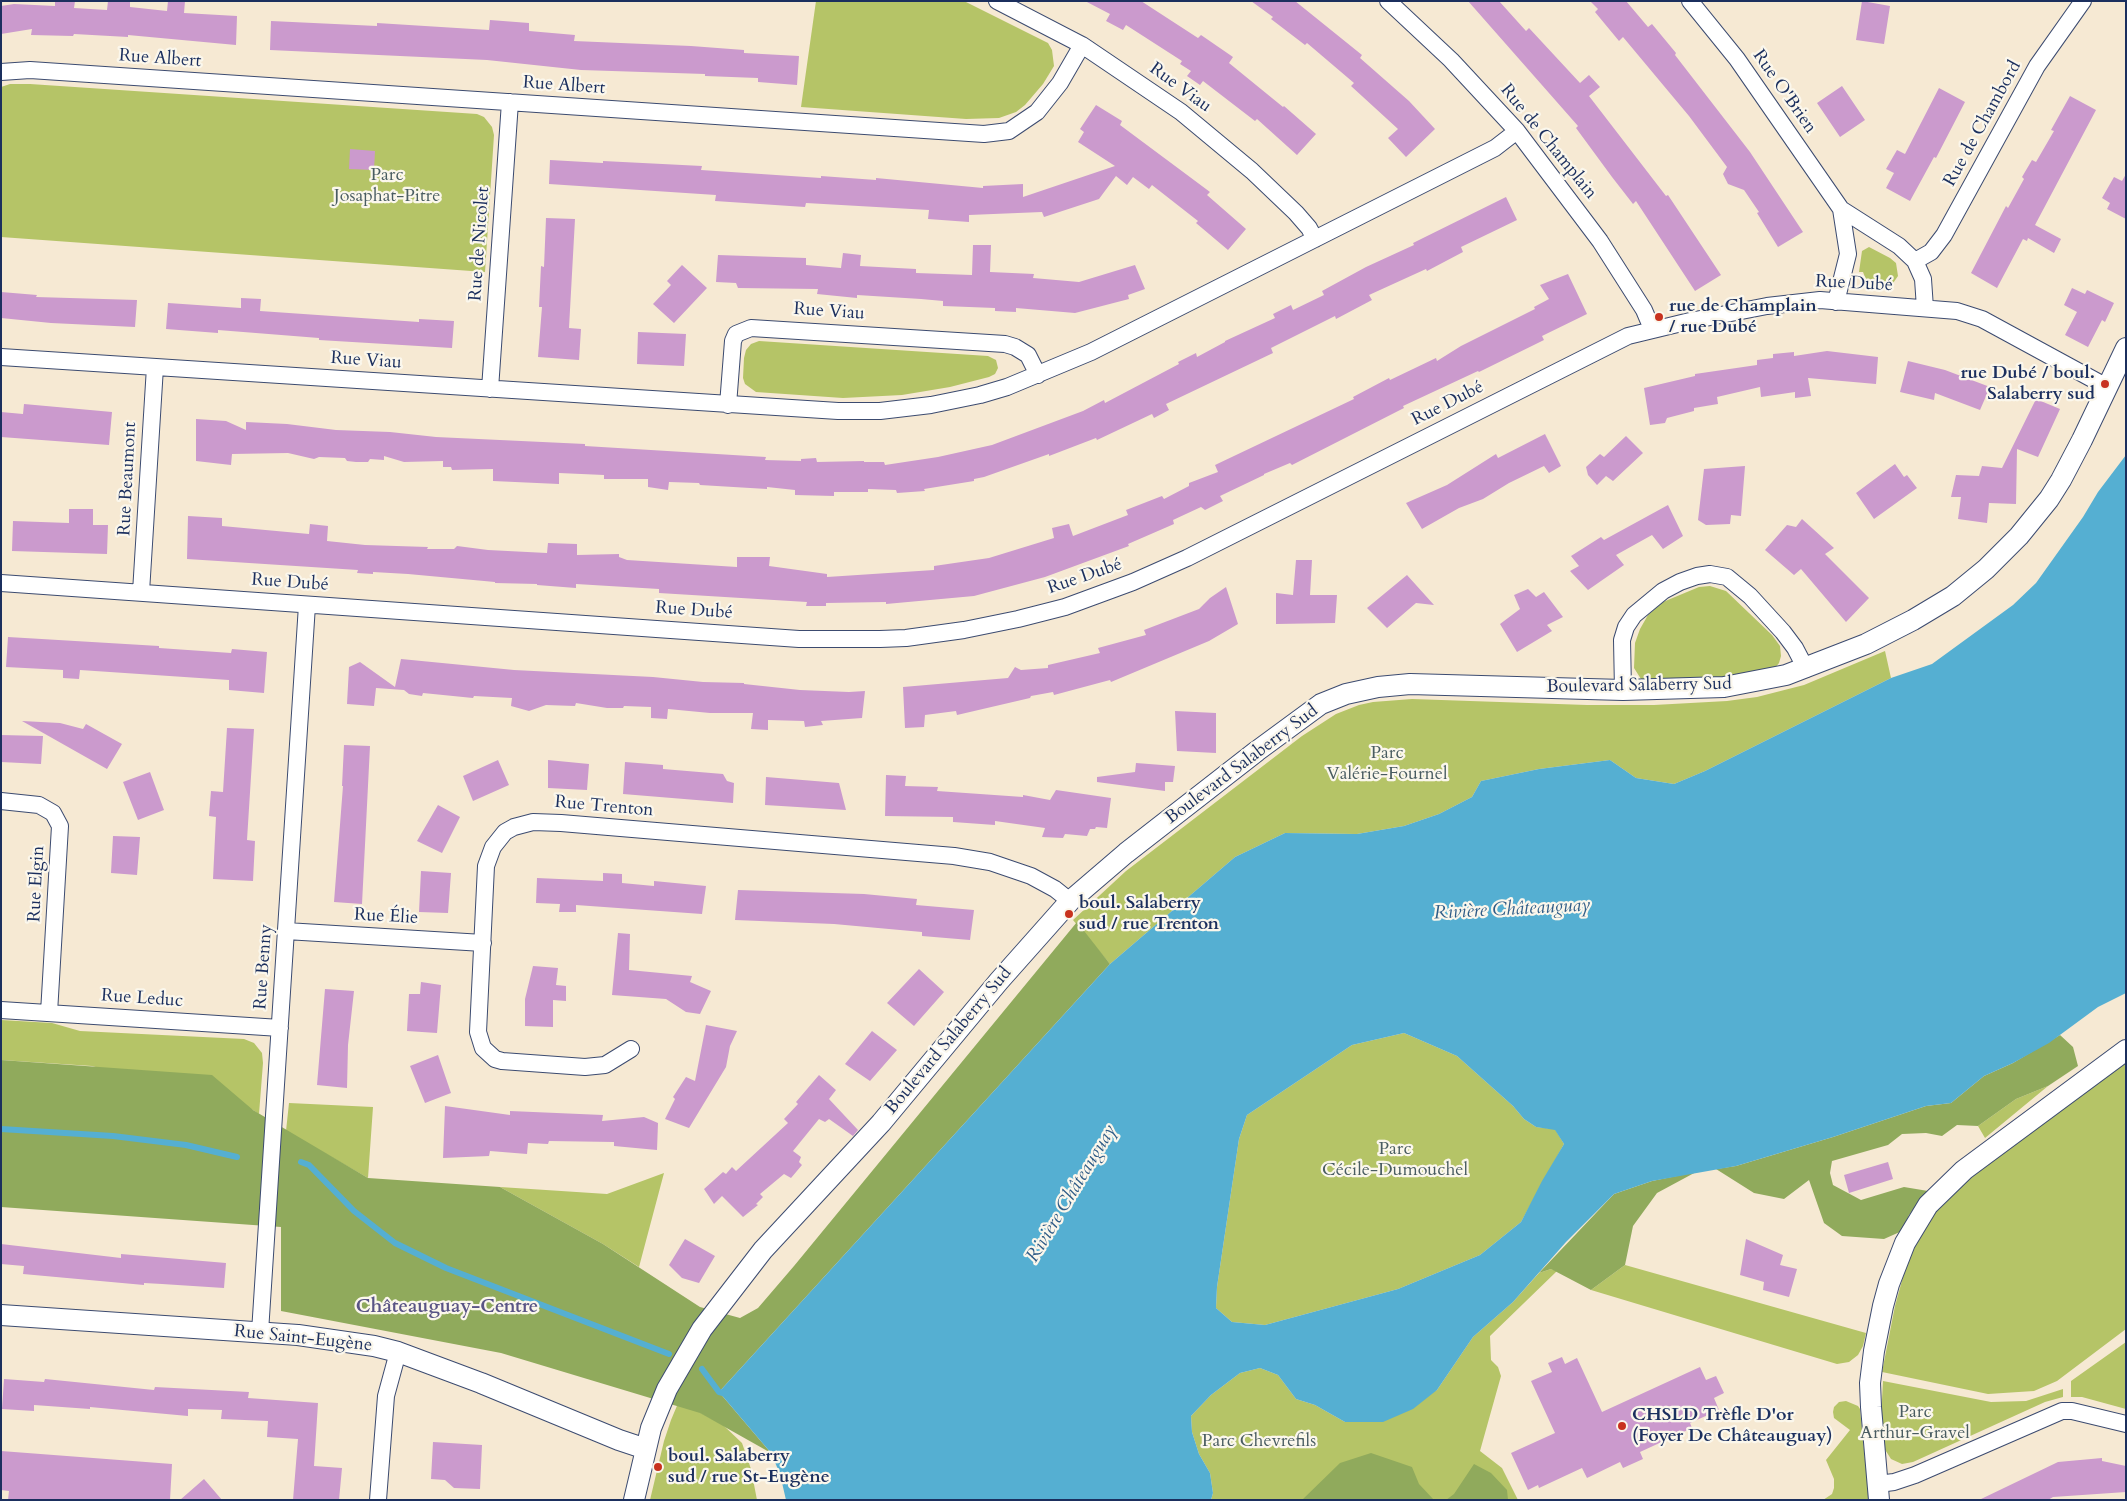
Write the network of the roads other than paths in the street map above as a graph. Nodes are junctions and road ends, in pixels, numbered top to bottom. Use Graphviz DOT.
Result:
graph roads {
  1 [pos="996,1"];
  2 [pos="1388,1"];
  3 [pos="1690,1"];
  4 [pos="2082,1"];
  5 [pos="1082,45"];
  6 [pos="1,72"];
  7 [pos="510,102"];
  8 [pos="1517,131"];
  9 [pos="1841,209"];
  10 [pos="1315,239"];
  11 [pos="1915,261"];
  12 [pos="1836,302"];
  13 [pos="1925,308"];
  14 [pos="1652,329"];
  15 [pos="2126,348"];
  16 [pos="1,357"];
  17 [pos="154,367"];
  18 [pos="1038,375"];
  19 [pos="2107,387"];
  20 [pos="490,389"];
  21 [pos="728,405"];
  22 [pos="1,583"];
  23 [pos="141,592"];
  24 [pos="307,605"];
  25 [pos="1806,669"];
  26 [pos="1623,690"];
  27 [pos="1,801"];
  28 [pos="1070,901"];
  29 [pos="286,931"];
  30 [pos="483,943"];
  31 [pos="1,1010"];
  32 [pos="49,1013"];
  33 [pos="280,1028"];
  34 [pos="631,1049"];
  35 [pos="2126,1050"];
  36 [pos="1,1315"];
  37 [pos="260,1332"];
  38 [pos="398,1352"];
  39 [pos="2126,1424"];
  40 [pos="646,1449"];
  41 [pos="1878,1492"];
  42 [pos="378,1500"];
  43 [pos="634,1500"];
  1 -- 5 [label="street, Rue Viau"];
  2 -- 8 [label="street, Rue de Champlain"];
  3 -- 9 [label="street, Rue O'Brien"];
  4 -- 11 [label="street, Rue de Chambord"];
  5 -- 7 [label="street, Rue Albert"];
  5 -- 10 [label="street, Rue Viau"];
  6 -- 7 [label="street, Rue Albert"];
  7 -- 20 [label="street, Rue de Nicolet"];
  8 -- 10 [label="street, Rue Viau"];
  8 -- 14 [label="street, Rue de Champlain"];
  9 -- 11 [label="street, Rue O'Brien"];
  9 -- 12 [label="street, Rue O'Brien"];
  10 -- 18 [label="street, Rue Viau"];
  11 -- 13 [label="street, Rue O'Brien"];
  12 -- 13 [label="street, Rue Dubé"];
  12 -- 14 [label="street, Rue Dubé"];
  13 -- 19 [label="street, Rue Dubé"];
  14 -- 24 [label="street, Rue Dubé"];
  15 -- 19 [label="street, Boulevard Salaberry Sud"];
  16 -- 17 [label="street, Rue Viau"];
  17 -- 20 [label="street, Rue Viau"];
  17 -- 23 [label="street, Rue Beaumont"];
  18 -- 21 [label="street, Rue Viau"];
  18 -- 21 [label="street, Rue Viau"];
  19 -- 25 [label="street, Boulevard Salaberry Sud"];
  20 -- 21 [label="street, Rue Viau"];
  22 -- 23 [label="street, Rue Dubé"];
  23 -- 24 [label="street, Rue Dubé"];
  24 -- 29 [label="street, Rue Benny"];
  25 -- 26 [label="street, Boulevard Salaberry Sud"];
  25 -- 26 [label="street"];
  26 -- 28 [label="street, Boulevard Salaberry Sud"];
  27 -- 32 [label="street, Rue Elgin"];
  28 -- 30 [label="street, Rue Trenton"];
  28 -- 40 [label="street, Boulevard Salaberry Sud"];
  29 -- 30 [label="street, Rue Élie"];
  29 -- 33 [label="street, Rue Benny"];
  30 -- 34 [label="street, Rue Trenton"];
  31 -- 32 [label="street, Rue Leduc"];
  32 -- 33 [label="street, Rue Leduc"];
  33 -- 37 [label="street, Rue Benny"];
  35 -- 41 [label="street"];
  36 -- 37 [label="street, Rue Saint-Eugène"];
  37 -- 38 [label="street, Rue Saint-Eugène"];
  38 -- 40 [label="street, Rue Saint-Eugène"];
  38 -- 42 [label="street"];
  39 -- 41 [label="street"];
  40 -- 43 [label="street, Boulevard Salaberry Sud"];
}
